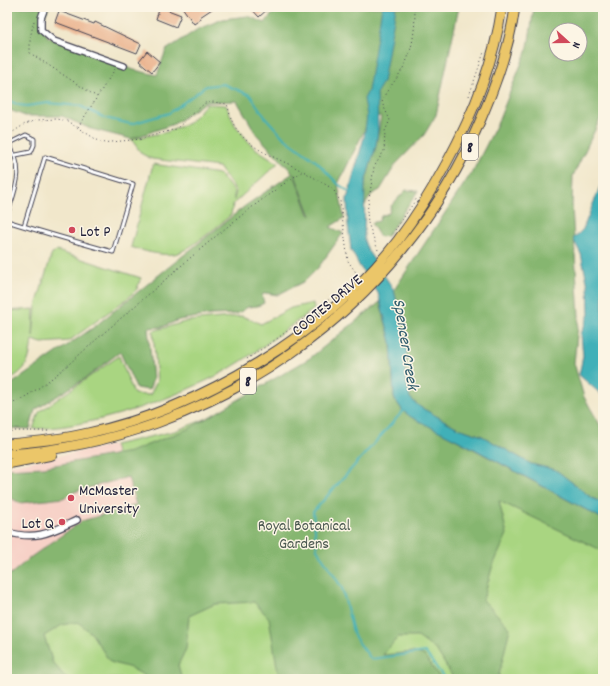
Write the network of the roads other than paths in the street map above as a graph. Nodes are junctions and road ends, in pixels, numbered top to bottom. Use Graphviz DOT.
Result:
graph roads {
  1 [pos="45,7"];
  2 [pos="502,7"];
  3 [pos="515,7"];
  4 [pos="121,65"];
  5 [pos="8,143"];
  6 [pos="16,155"];
  7 [pos="7,215"];
  8 [pos="7,221"];
  9 [pos="24,226"];
  10 [pos="107,439"];
  11 [pos="7,444"];
  12 [pos="7,454"];
  13 [pos="7,464"];
  14 [pos="77,520"];
  15 [pos="7,532"];
  1 -- 4 [label="street"];
  2 -- 11 [label="main road, COOTES DRIVE / 8"];
  3 -- 10 [label="main road, COOTES DRIVE / 8"];
  5 -- 6 [label="lane"];
  5 -- 6 [label="lane"];
  6 -- 7 [label="lane"];
  8 -- 9 [label="lane"];
  9 -- 9 [label="lane"];
  10 -- 12 [label="main road, COOTES DRIVE / 8"];
  10 -- 13 [label="main road"];
  14 -- 15 [label="street"];
}
